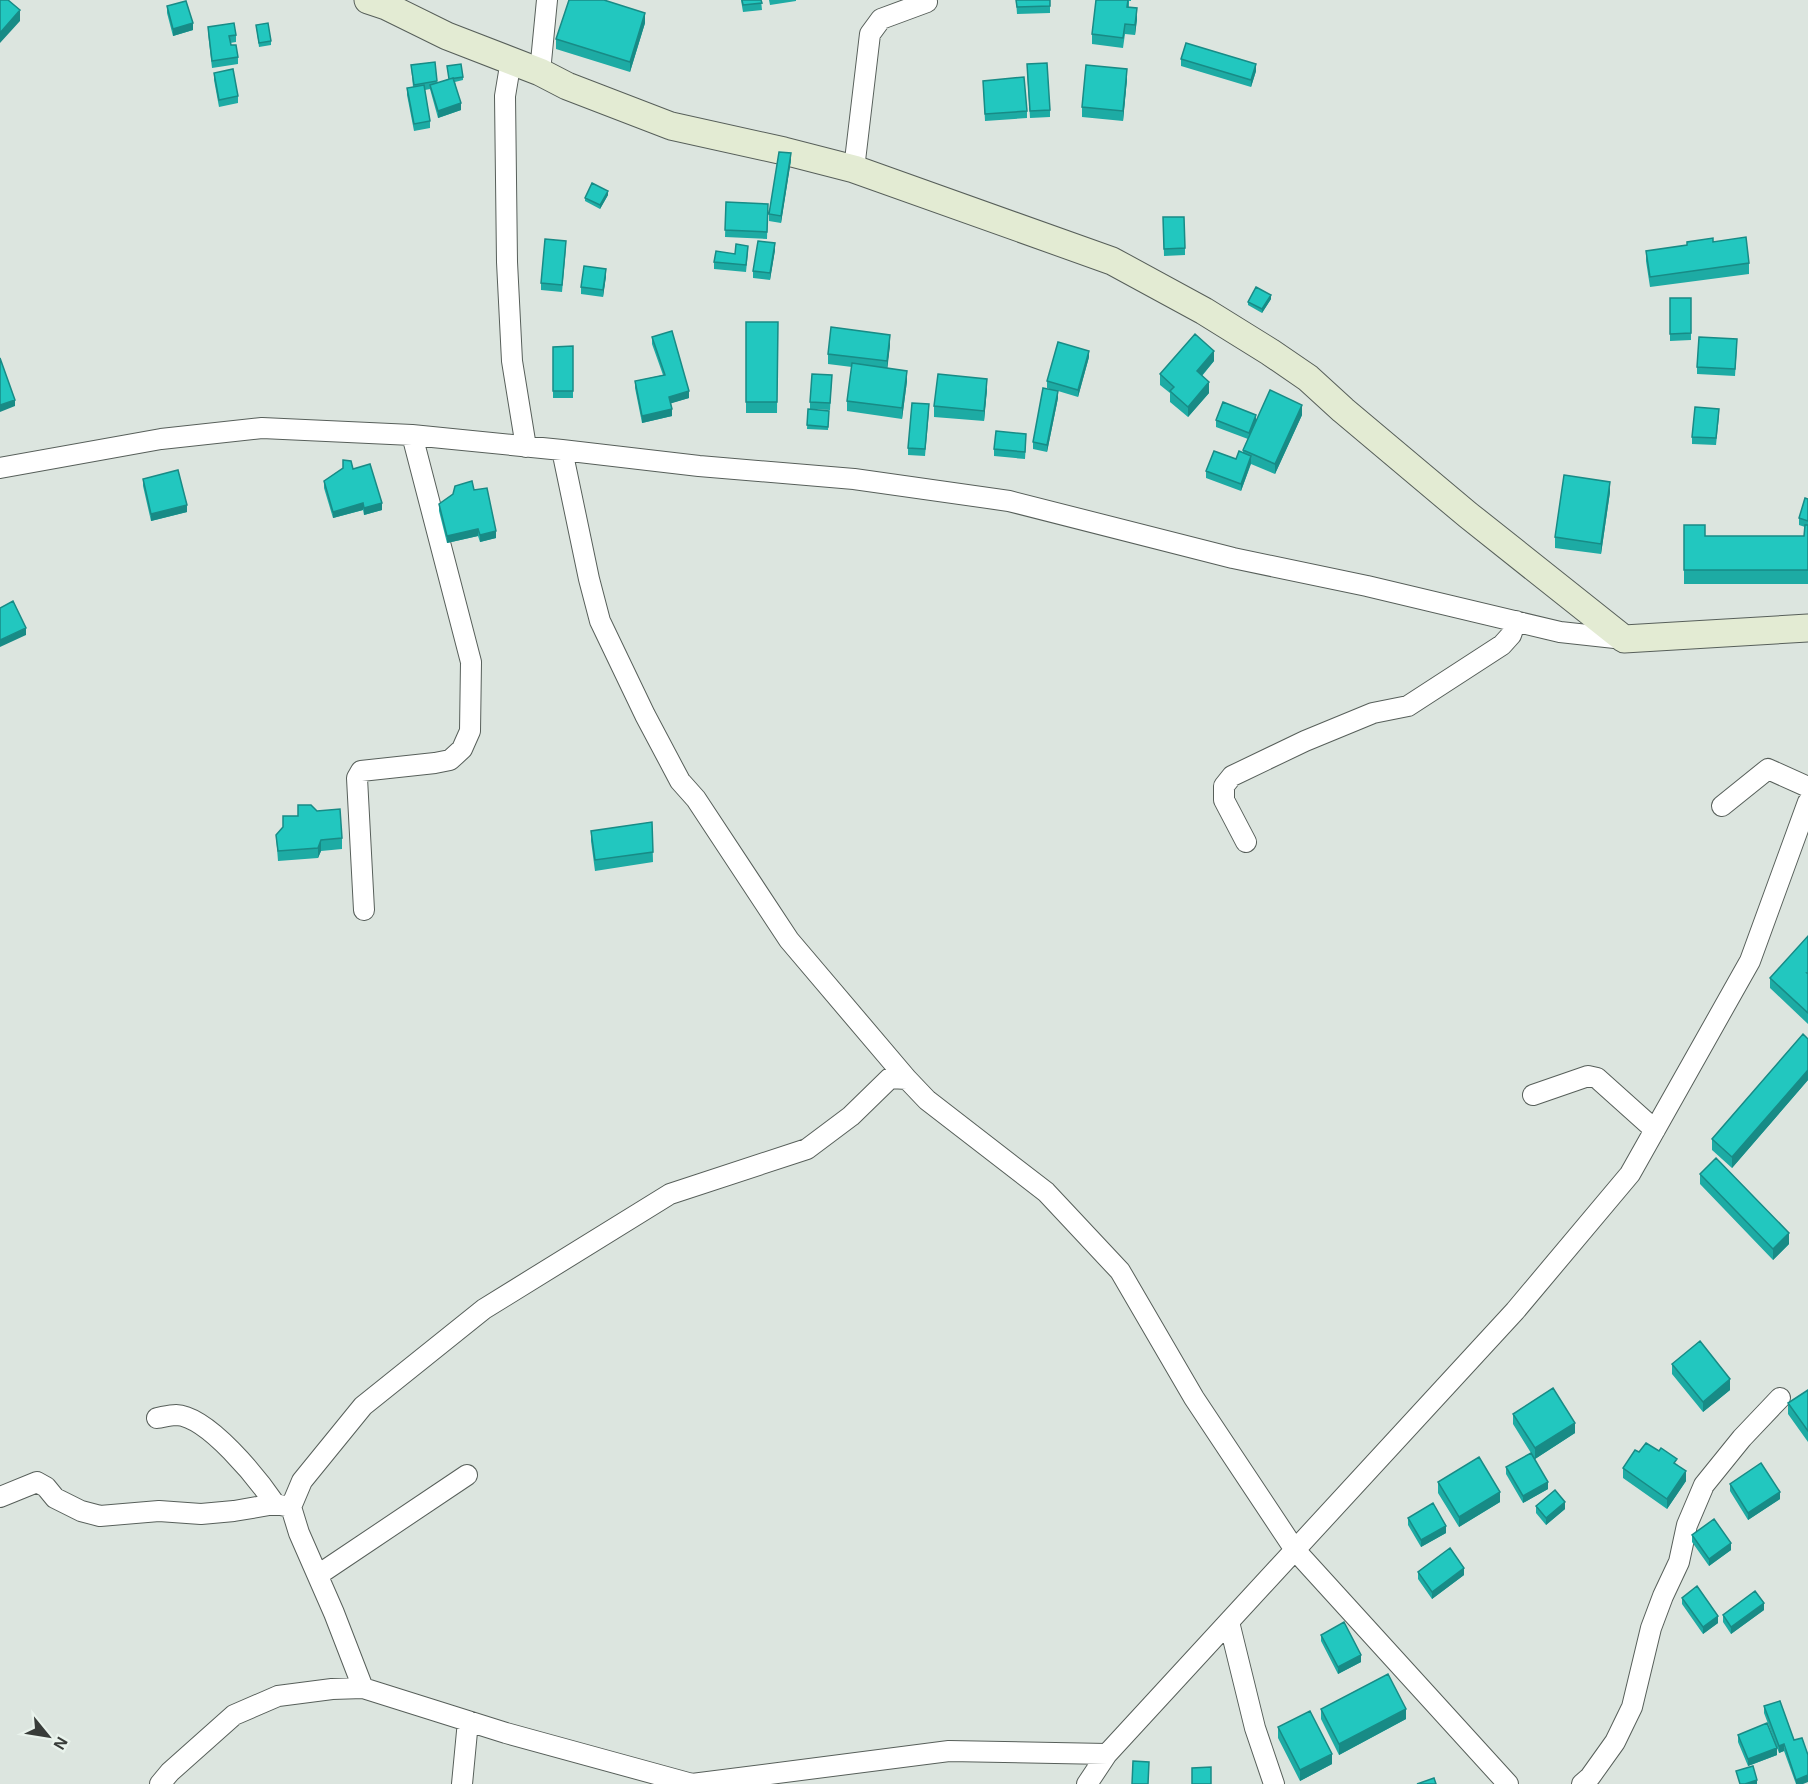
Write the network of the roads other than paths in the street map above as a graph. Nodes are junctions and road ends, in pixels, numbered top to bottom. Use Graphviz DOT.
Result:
graph roads {
  1 [pos="547,0"];
  2 [pos="380,2"];
  3 [pos="927,2"];
  4 [pos="511,60"];
  5 [pos="540,72"];
  6 [pos="854,169"];
  7 [pos="412,435"];
  8 [pos="526,447"];
  9 [pos="562,450"];
  10 [pos="0,468"];
  11 [pos="1516,621"];
  12 [pos="1808,628"];
  13 [pos="1624,639"];
  14 [pos="1808,787"];
  15 [pos="1808,802"];
  16 [pos="1722,806"];
  17 [pos="1246,842"];
  18 [pos="364,910"];
  19 [pos="907,1079"];
  20 [pos="1533,1095"];
  21 [pos="1654,1130"];
  22 [pos="1780,1398"];
  23 [pos="158,1418"];
  24 [pos="468,1476"];
  25 [pos="0,1497"];
  26 [pos="283,1505"];
  27 [pos="1295,1550"];
  28 [pos="318,1575"];
  29 [pos="1229,1622"];
  30 [pos="363,1688"];
  31 [pos="468,1721"];
  32 [pos="1107,1754"];
  33 [pos="160,1784"];
  34 [pos="462,1784"];
  35 [pos="1087,1784"];
  36 [pos="1274,1784"];
  37 [pos="1508,1784"];
  38 [pos="1582,1784"];
  1 -- 5 [label="street"];
  2 -- 4 [label="street"];
  3 -- 6 [label="street"];
  4 -- 5 [label="street"];
  4 -- 8 [label="street"];
  5 -- 6 [label="street"];
  6 -- 13 [label="street"];
  7 -- 8 [label="street"];
  7 -- 10 [label="street"];
  7 -- 18 [label="street"];
  8 -- 9 [label="street"];
  9 -- 11 [label="street"];
  9 -- 19 [label="street"];
  11 -- 13 [label="street"];
  11 -- 17 [label="street"];
  12 -- 13 [label="street"];
  14 -- 16 [label="street"];
  15 -- 21 [label="street"];
  19 -- 26 [label="street"];
  19 -- 27 [label="street"];
  20 -- 21 [label="street"];
  21 -- 27 [label="street"];
  22 -- 38 [label="street"];
  23 -- 26 [label="street"];
  24 -- 28 [label="street"];
  25 -- 26 [label="street"];
  26 -- 28 [label="street"];
  27 -- 29 [label="street"];
  27 -- 37 [label="street"];
  28 -- 30 [label="street"];
  29 -- 32 [label="street"];
  29 -- 36 [label="street"];
  30 -- 31 [label="street"];
  30 -- 33 [label="street"];
  31 -- 32 [label="street"];
  31 -- 34 [label="street"];
  32 -- 35 [label="street"];
}
